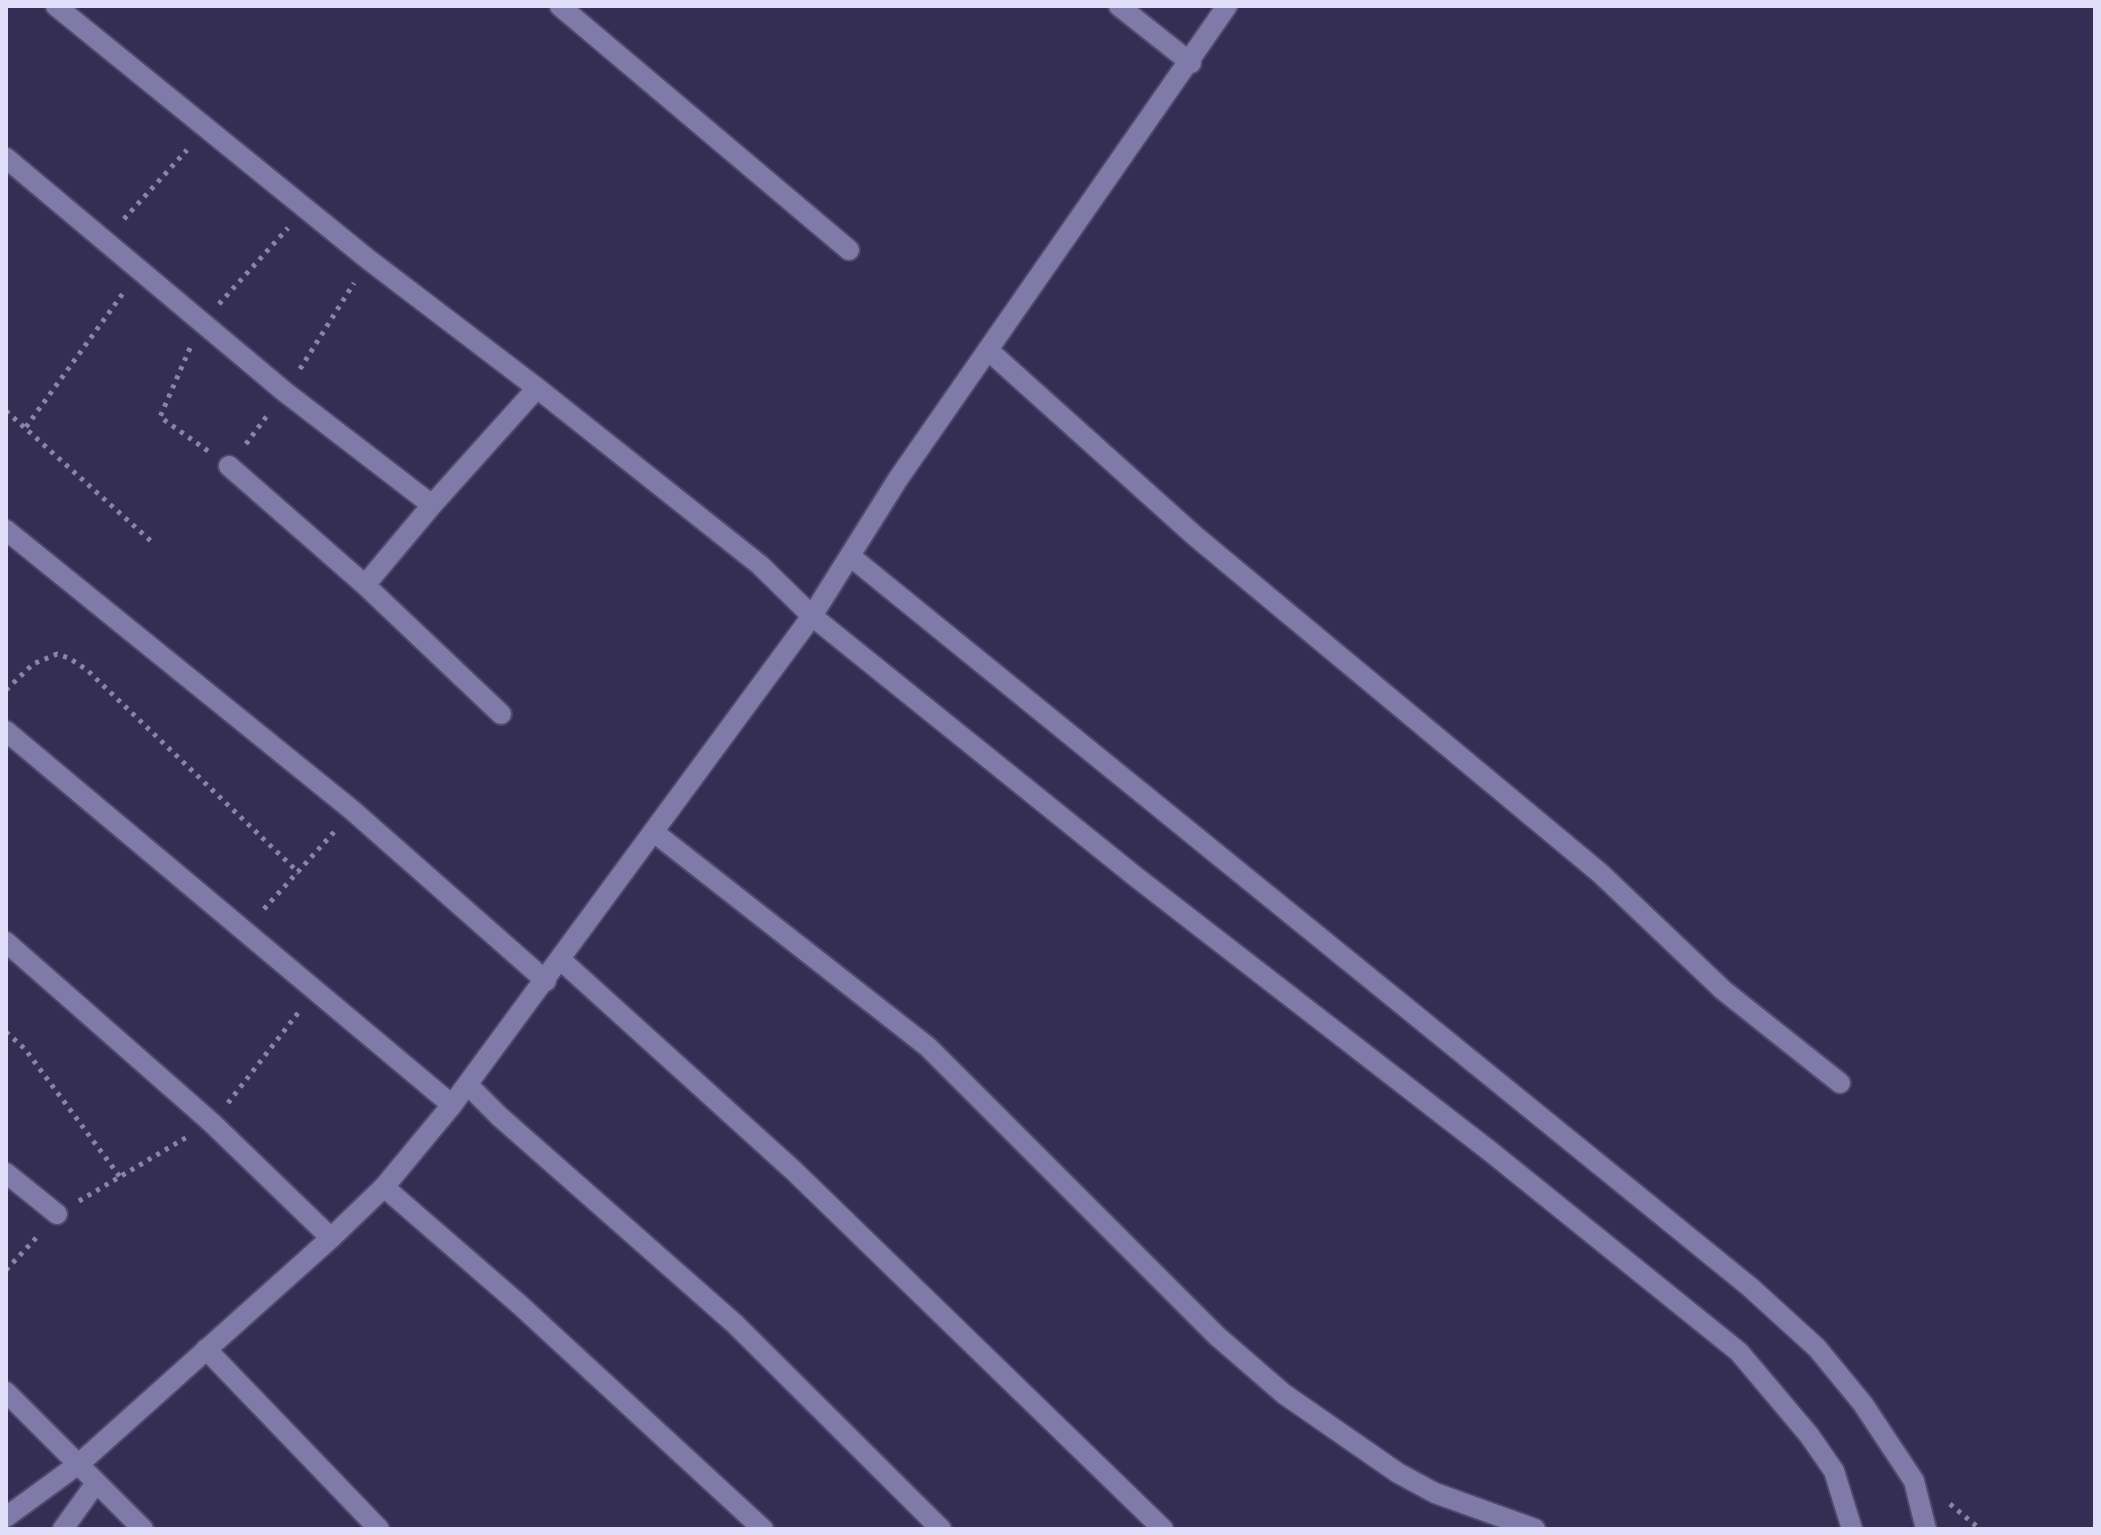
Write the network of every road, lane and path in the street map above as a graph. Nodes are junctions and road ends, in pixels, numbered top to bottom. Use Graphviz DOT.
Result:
graph roads {
  1 [pos="56,6"];
  2 [pos="560,6"];
  3 [pos="1119,6"];
  4 [pos="1227,6"];
  5 [pos="1191,63"];
  6 [pos="209,126"];
  7 [pos="6,158"];
  8 [pos="308,207"];
  9 [pos="104,241"];
  10 [pos="849,250"];
  11 [pos="369,260"];
  12 [pos="140,271"];
  13 [pos="201,324"];
  14 [pos="988,350"];
  15 [pos="537,388"];
  16 [pos="285,392"];
  17 [pos="6,411"];
  18 [pos="26,427"];
  19 [pos="229,466"];
  20 [pos="432,505"];
  21 [pos="6,530"];
  22 [pos="152,542"];
  23 [pos="850,556"];
  24 [pos="365,585"];
  25 [pos="812,616"];
  26 [pos="6,690"];
  27 [pos="501,714"];
  28 [pos="6,731"];
  29 [pos="352,810"];
  30 [pos="655,833"];
  31 [pos="299,873"];
  32 [pos="244,930"];
  33 [pos="6,942"];
  34 [pos="561,960"];
  35 [pos="546,981"];
  36 [pos="316,990"];
  37 [pos="6,1032"];
  38 [pos="1840,1083"];
  39 [pos="468,1085"];
  40 [pos="452,1105"];
  41 [pos="212,1123"];
  42 [pos="6,1173"];
  43 [pos="120,1177"];
  44 [pos="384,1187"];
  45 [pos="57,1214"];
  46 [pos="331,1238"];
  47 [pos="6,1270"];
  48 [pos="206,1349"];
  49 [pos="6,1392"];
  50 [pos="80,1463"];
  51 [pos="96,1483"];
  52 [pos="6,1517"];
  53 [pos="63,1529"];
  54 [pos="143,1529"];
  55 [pos="379,1529"];
  56 [pos="763,1529"];
  57 [pos="941,1529"];
  58 [pos="1163,1529"];
  59 [pos="1535,1529"];
  60 [pos="1852,1529"];
  61 [pos="1926,1529"];
  1 -- 6 [label="street"];
  2 -- 10 [label="street"];
  3 -- 5 [label="street"];
  4 -- 5 [label="street"];
  5 -- 14 [label="street"];
  6 -- 8 [label="street"];
  6 -- 9 [label="path"];
  7 -- 9 [label="street"];
  8 -- 11 [label="street"];
  8 -- 13 [label="path"];
  9 -- 12 [label="street"];
  11 -- 15 [label="street"];
  11 -- 16 [label="path"];
  12 -- 13 [label="street"];
  12 -- 18 [label="path"];
  13 -- 16 [label="street"];
  13 -- 19 [label="path"];
  14 -- 23 [label="street"];
  14 -- 38 [label="street"];
  15 -- 20 [label="street"];
  15 -- 25 [label="street"];
  16 -- 19 [label="path"];
  16 -- 20 [label="street"];
  17 -- 18 [label="path"];
  18 -- 22 [label="path"];
  19 -- 24 [label="street"];
  20 -- 24 [label="street"];
  21 -- 29 [label="street"];
  23 -- 25 [label="street"];
  23 -- 61 [label="street"];
  24 -- 27 [label="street"];
  25 -- 30 [label="street"];
  25 -- 60 [label="street"];
  26 -- 31 [label="path"];
  28 -- 32 [label="street"];
  29 -- 31 [label="path"];
  29 -- 35 [label="street"];
  30 -- 34 [label="street"];
  30 -- 59 [label="street"];
  31 -- 32 [label="path"];
  32 -- 36 [label="street"];
  33 -- 41 [label="street"];
  34 -- 35 [label="street"];
  34 -- 58 [label="street"];
  35 -- 39 [label="street"];
  36 -- 40 [label="street"];
  36 -- 41 [label="path"];
  37 -- 43 [label="path"];
  39 -- 40 [label="street"];
  39 -- 57 [label="street"];
  40 -- 44 [label="street"];
  41 -- 43 [label="path"];
  41 -- 46 [label="street"];
  42 -- 45 [label="street"];
  43 -- 45 [label="path"];
  44 -- 46 [label="street"];
  44 -- 56 [label="street"];
  45 -- 47 [label="path"];
  46 -- 48 [label="street"];
  48 -- 50 [label="street"];
  48 -- 55 [label="street"];
  49 -- 50 [label="street"];
  50 -- 51 [label="street"];
  50 -- 52 [label="street"];
  51 -- 53 [label="street"];
  51 -- 54 [label="street"];
}
